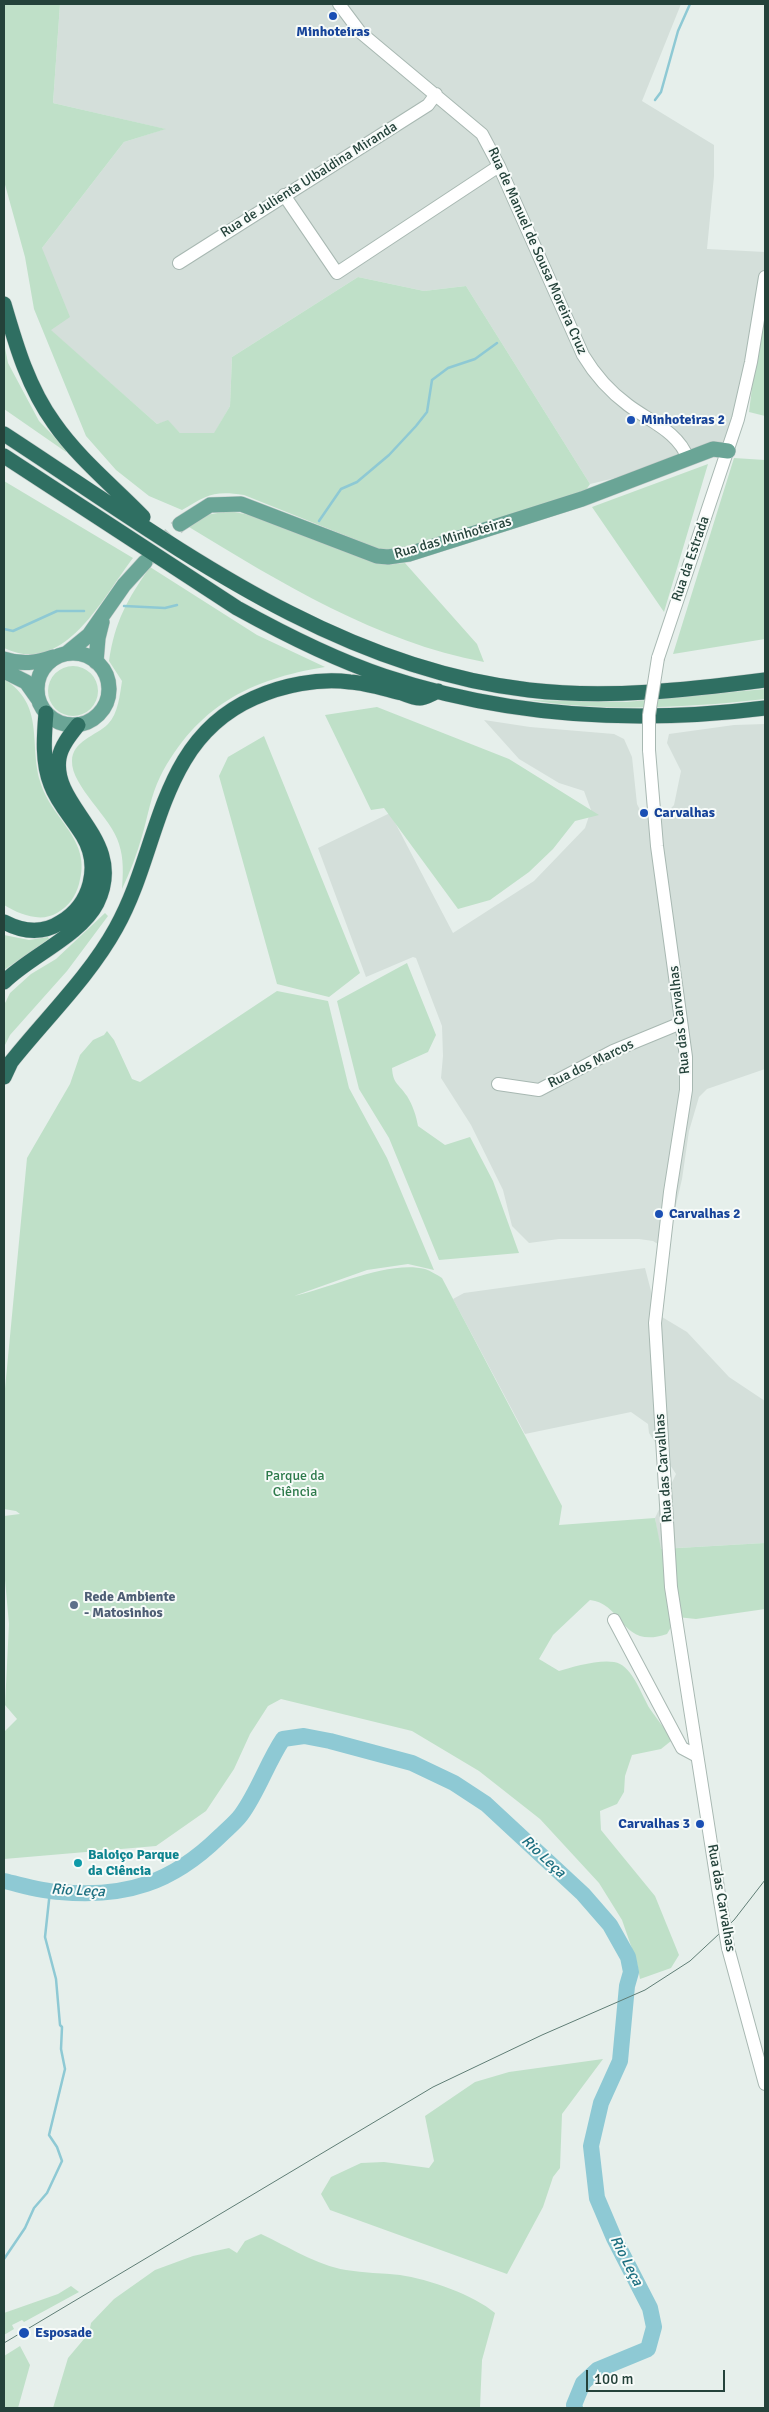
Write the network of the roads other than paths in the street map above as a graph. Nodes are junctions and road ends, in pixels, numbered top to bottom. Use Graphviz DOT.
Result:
graph roads {
  1 [pos="339,4"];
  2 [pos="436,94"];
  3 [pos="500,166"];
  4 [pos="284,195"];
  5 [pos="179,263"];
  6 [pos="765,276"];
  7 [pos="4,304"];
  8 [pos="4,434"];
  9 [pos="728,451"];
  10 [pos="4,456"];
  11 [pos="688,459"];
  12 [pos="180,524"];
  13 [pos="159,535"];
  14 [pos="145,562"];
  15 [pos="105,613"];
  16 [pos="62,655"];
  17 [pos="4,659"];
  18 [pos="96,662"];
  19 [pos="4,671"];
  20 [pos="765,680"];
  21 [pos="438,691"];
  22 [pos="38,699"];
  23 [pos="765,708"];
  24 [pos="46,713"];
  25 [pos="78,725"];
  26 [pos="657,846"];
  27 [pos="4,922"];
  28 [pos="4,982"];
  29 [pos="681,1023"];
  30 [pos="4,1077"];
  31 [pos="498,1084"];
  32 [pos="614,1620"];
  33 [pos="697,1756"];
  34 [pos="765,2084"];
  1 -- 2 [label="street, Rua de Manuel de Sousa Moreira Cruz"];
  2 -- 3 [label="street, Rua de Manuel de Sousa Moreira Cruz"];
  2 -- 4 [label="street, Rua de Julienta Ulbaldina Miranda"];
  3 -- 4 [label="street"];
  3 -- 11 [label="street, Rua de Manuel de Sousa Moreira Cruz"];
  4 -- 5 [label="street, Rua de Julienta Ulbaldina Miranda"];
  6 -- 9 [label="street, Rua da Estrada"];
  7 -- 13 [label="highway"];
  8 -- 13 [label="highway"];
  9 -- 11 [label="main road, Rua das Minhoteiras"];
  9 -- 26 [label="street, Rua da Estrada, bridge"];
  10 -- 21 [label="highway"];
  11 -- 12 [label="main road, Rua das Minhoteiras"];
  13 -- 20 [label="highway"];
  14 -- 15 [label="main road"];
  15 -- 16 [label="main road"];
  15 -- 18 [label="main road"];
  16 -- 17 [label="main road"];
  16 -- 18 [label="main road"];
  16 -- 22 [label="main road"];
  18 -- 25 [label="main road"];
  19 -- 22 [label="main road"];
  21 -- 23 [label="highway"];
  21 -- 30 [label="highway"];
  22 -- 24 [label="main road"];
  24 -- 25 [label="main road"];
  24 -- 27 [label="highway"];
  25 -- 28 [label="highway"];
  26 -- 29 [label="street, Rua das Carvalhas"];
  29 -- 31 [label="street, Rua dos Marcos"];
  29 -- 33 [label="street, Rua das Carvalhas"];
  32 -- 33 [label="street"];
  33 -- 34 [label="street, Rua das Carvalhas, bridge"];
}
